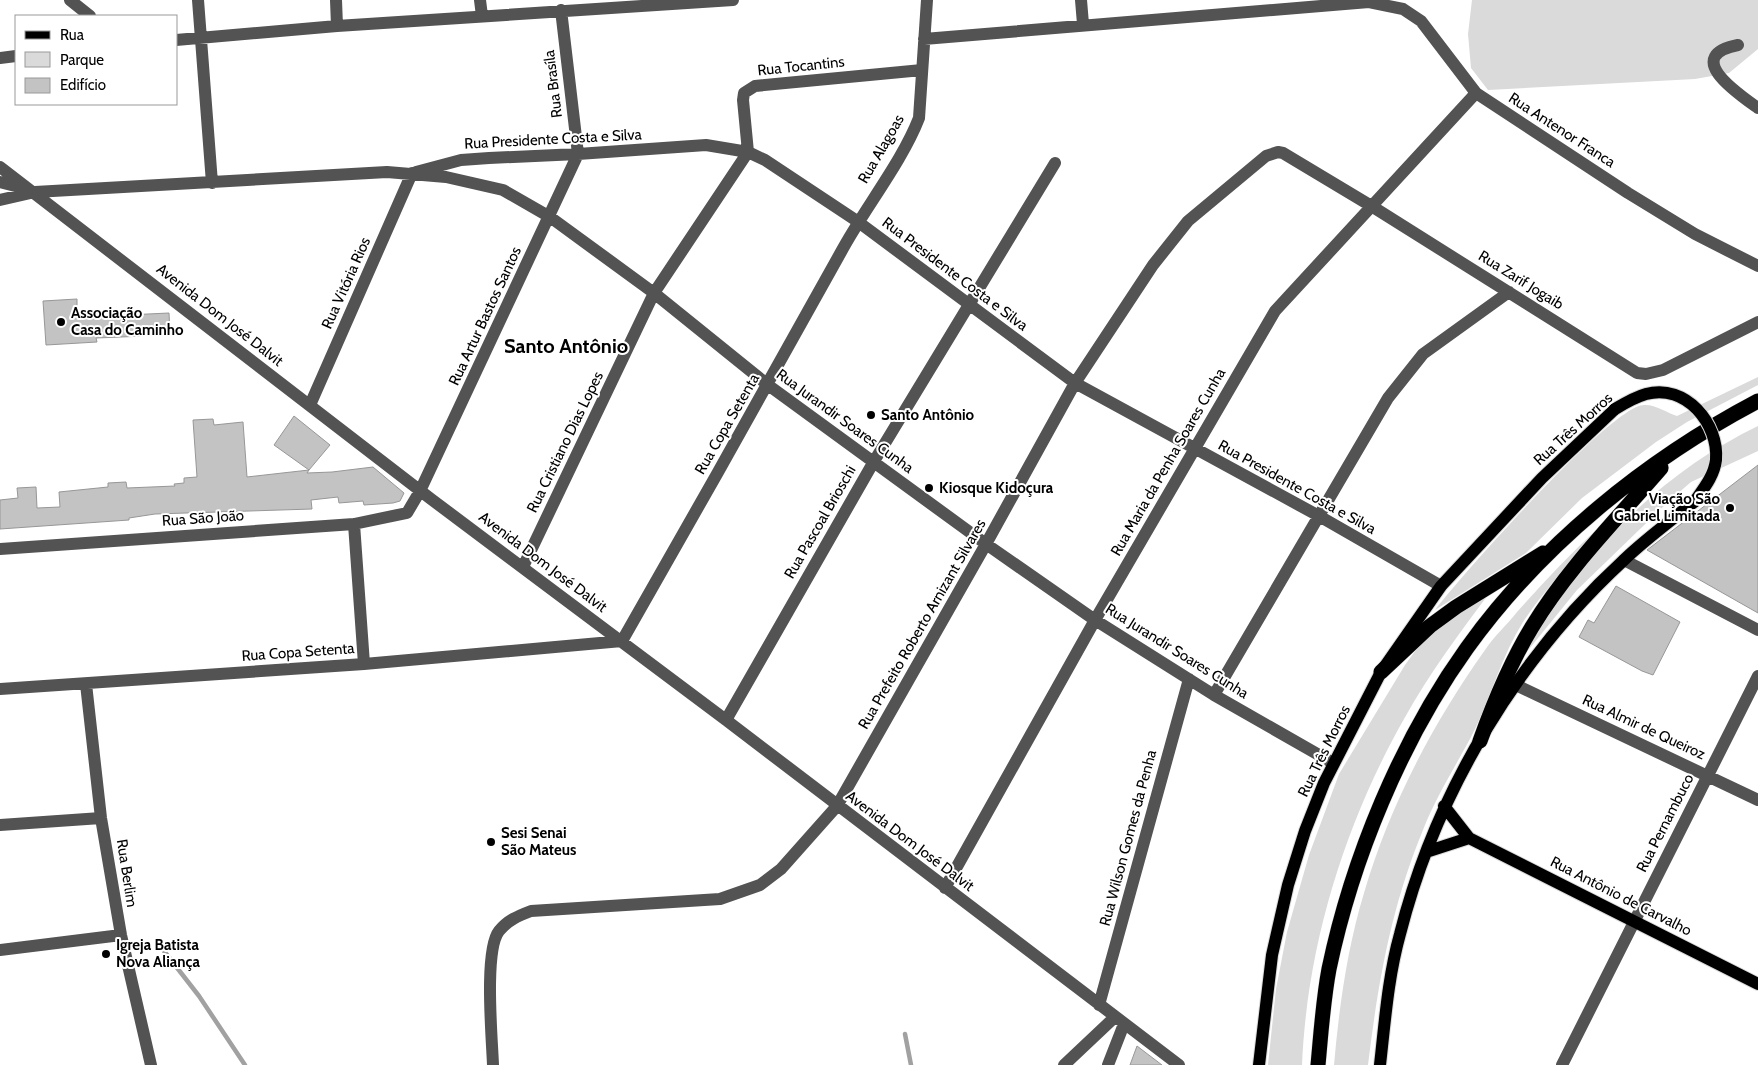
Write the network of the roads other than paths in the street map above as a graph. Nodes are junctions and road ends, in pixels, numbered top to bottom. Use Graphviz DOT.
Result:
graph roads {
  1 [pos="70,0"];
  2 [pos="198,0"];
  3 [pos="336,0"];
  4 [pos="480,0"];
  5 [pos="733,0"];
  6 [pos="927,0"];
  7 [pos="1081,0"];
  8 [pos="1369,1"];
  9 [pos="618,3"];
  10 [pos="561,10"];
  11 [pos="89,15"];
  12 [pos="482,16"];
  13 [pos="1083,24"];
  14 [pos="338,26"];
  15 [pos="201,38"];
  16 [pos="924,39"];
  17 [pos="178,40"];
  18 [pos="1738,45"];
  19 [pos="15,56"];
  20 [pos="0,58"];
  21 [pos="922,70"];
  22 [pos="1476,93"];
  23 [pos="1758,108"];
  24 [pos="748,152"];
  25 [pos="1272,153"];
  26 [pos="578,154"];
  27 [pos="1055,163"];
  28 [pos="0,167"];
  29 [pos="412,173"];
  30 [pos="2,182"];
  31 [pos="212,183"];
  32 [pos="35,192"];
  33 [pos="3,200"];
  34 [pos="1373,207"];
  35 [pos="550,217"];
  36 [pos="858,221"];
  37 [pos="1758,266"];
  38 [pos="1509,292"];
  39 [pos="654,293"];
  40 [pos="968,305"];
  41 [pos="1758,322"];
  42 [pos="1075,382"];
  43 [pos="768,385"];
  44 [pos="1758,401"];
  45 [pos="310,405"];
  46 [pos="1680,446"];
  47 [pos="1195,449"];
  48 [pos="873,463"];
  49 [pos="420,491"];
  50 [pos="1319,516"];
  51 [pos="354,524"];
  52 [pos="1561,542"];
  53 [pos="986,544"];
  54 [pos="0,549"];
  55 [pos="1624,560"];
  56 [pos="522,567"];
  57 [pos="1441,586"];
  58 [pos="1095,620"];
  59 [pos="1758,630"];
  60 [pos="622,641"];
  61 [pos="364,664"];
  62 [pos="1381,672"];
  63 [pos="1758,676"];
  64 [pos="1189,679"];
  65 [pos="86,684"];
  66 [pos="1516,685"];
  67 [pos="0,689"];
  68 [pos="1214,695"];
  69 [pos="726,720"];
  70 [pos="1480,741"];
  71 [pos="1333,763"];
  72 [pos="1707,774"];
  73 [pos="1758,800"];
  74 [pos="836,806"];
  75 [pos="1444,806"];
  76 [pos="101,818"];
  77 [pos="0,824"];
  78 [pos="1469,838"];
  79 [pos="1426,852"];
  80 [pos="945,888"];
  81 [pos="1634,921"];
  82 [pos="121,935"];
  83 [pos="0,950"];
  84 [pos="1758,984"];
  85 [pos="1099,1005"];
  86 [pos="1120,1021"];
  87 [pos="151,1065"];
  88 [pos="492,1065"];
  89 [pos="1064,1065"];
  90 [pos="1108,1065"];
  91 [pos="1179,1065"];
  92 [pos="1259,1065"];
  93 [pos="1318,1065"];
  94 [pos="1380,1065"];
  95 [pos="1562,1065"];
  1 -- 11 [label="street"];
  2 -- 15 [label="street"];
  3 -- 14 [label="street"];
  4 -- 12 [label="street"];
  5 -- 9 [label="street"];
  6 -- 16 [label="street, Rua Alagoas"];
  7 -- 13 [label="street"];
  8 -- 13 [label="street, Rua Antenor Franca"];
  8 -- 22 [label="street, Rua Antenor Franca"];
  9 -- 10 [label="street"];
  10 -- 12 [label="street"];
  10 -- 26 [label="street, Rua Brasíla"];
  12 -- 14 [label="street"];
  13 -- 16 [label="street, Rua Antenor Franca"];
  14 -- 15 [label="street"];
  15 -- 17 [label="street"];
  15 -- 31 [label="street"];
  16 -- 21 [label="street, Rua Alagoas"];
  18 -- 23 [label="street"];
  19 -- 20 [label="street"];
  21 -- 24 [label="street, Rua Tocantins"];
  21 -- 36 [label="street, Rua Alagoas"];
  22 -- 34 [label="street, Rua Maria da Penha Soares Cunha"];
  22 -- 37 [label="street, Rua Antenor Franca"];
  24 -- 26 [label="street, Rua Presidente Costa e Silva"];
  24 -- 36 [label="street, Rua Presidente Costa e Silva"];
  24 -- 39 [label="street, Rua Cristiano Dias Lopes"];
  25 -- 34 [label="street, Rua Zarif Jogaib"];
  25 -- 42 [label="street, Rua Prefeito Roberto Arnizant Silvares"];
  26 -- 29 [label="street, Rua Presidente Costa e Silva"];
  26 -- 35 [label="street, Rua Artur Bastos Santos"];
  27 -- 40 [label="street, Rua Pascoal Brioschi"];
  28 -- 32 [label="street, Avenida Dom José Dalvit"];
  29 -- 31 [label="street"];
  29 -- 35 [label="street, Rua Jurandir Soares Cunha"];
  29 -- 45 [label="street, Rua Vitória Rios"];
  30 -- 32 [label="street"];
  31 -- 32 [label="street"];
  32 -- 33 [label="street"];
  32 -- 45 [label="street, Avenida Dom José Dalvit"];
  34 -- 38 [label="street, Rua Zarif Jogaib"];
  34 -- 47 [label="street, Rua Maria da Penha Soares Cunha"];
  35 -- 39 [label="street, Rua Jurandir Soares Cunha"];
  35 -- 49 [label="street, Rua Artur Bastos Santos"];
  36 -- 40 [label="street, Rua Presidente Costa e Silva"];
  36 -- 43 [label="street, Rua Copa Setenta"];
  38 -- 41 [label="street, Rua Zarif Jogaib"];
  38 -- 50 [label="street"];
  39 -- 43 [label="street, Rua Jurandir Soares Cunha"];
  39 -- 56 [label="street, Rua Cristiano Dias Lopes"];
  40 -- 42 [label="street, Rua Presidente Costa e Silva"];
  40 -- 48 [label="street, Rua Pascoal Brioschi"];
  42 -- 47 [label="street, Rua Presidente Costa e Silva"];
  42 -- 53 [label="street, Rua Prefeito Roberto Arnizant Silvares"];
  43 -- 48 [label="street, Rua Jurandir Soares Cunha"];
  43 -- 60 [label="street, Rua Copa Setenta"];
  44 -- 46 [label="highway"];
  45 -- 49 [label="street, Avenida Dom José Dalvit"];
  46 -- 52 [label="highway"];
  46 -- 70 [label="highway"];
  47 -- 50 [label="street, Rua Presidente Costa e Silva"];
  47 -- 58 [label="street, Rua Maria da Penha Soares Cunha"];
  48 -- 53 [label="street, Rua Jurandir Soares Cunha"];
  48 -- 69 [label="street, Rua Pascoal Brioschi"];
  49 -- 51 [label="street, Rua São João"];
  49 -- 56 [label="street, Avenida Dom José Dalvit"];
  50 -- 57 [label="street, Rua Presidente Costa e Silva"];
  50 -- 68 [label="street"];
  51 -- 54 [label="street, Rua São João"];
  51 -- 61 [label="street"];
  52 -- 62 [label="highway"];
  52 -- 93 [label="highway"];
  53 -- 58 [label="street, Rua Jurandir Soares Cunha"];
  53 -- 74 [label="street, Rua Prefeito Roberto Arnizant Silvares"];
  55 -- 57 [label="main road, Rua Três Morros, bridge"];
  55 -- 59 [label="street"];
  55 -- 66 [label="main road, Rua Três Morros"];
  56 -- 60 [label="street, Avenida Dom José Dalvit"];
  57 -- 62 [label="main road, Rua Três Morros"];
  58 -- 64 [label="street, Rua Jurandir Soares Cunha"];
  58 -- 80 [label="street, Rua Maria da Penha Soares Cunha"];
  60 -- 61 [label="street, Rua Copa Setenta"];
  60 -- 69 [label="street, Avenida Dom José Dalvit"];
  61 -- 65 [label="street, Rua Copa Setenta"];
  62 -- 71 [label="main road, Rua Três Morros"];
  63 -- 72 [label="street, Rua Pernambuco"];
  64 -- 68 [label="street, Rua Jurandir Soares Cunha"];
  64 -- 85 [label="street, Rua Wilson Gomes da Penha"];
  65 -- 67 [label="street, Rua Copa Setenta"];
  65 -- 76 [label="street, Rua Berlim"];
  66 -- 70 [label="main road, Rua Três Morros"];
  66 -- 72 [label="street, Rua Almir de Queiroz"];
  68 -- 71 [label="street, Rua Jurandir Soares Cunha"];
  69 -- 74 [label="street, Avenida Dom José Dalvit"];
  70 -- 75 [label="main road, Rua Três Morros"];
  71 -- 92 [label="main road, Rua Três Morros"];
  72 -- 73 [label="street, Rua Almir de Queiroz"];
  72 -- 81 [label="street, Rua Pernambuco"];
  74 -- 80 [label="street, Avenida Dom José Dalvit"];
  74 -- 88 [label="street, Rua Prefeito Roberto Arnizant Silvares"];
  75 -- 78 [label="main road, Rua Antônio de Carvalho"];
  75 -- 79 [label="main road, Rua Três Morros"];
  76 -- 77 [label="street"];
  76 -- 82 [label="street, Rua Berlim"];
  78 -- 79 [label="main road"];
  78 -- 81 [label="main road, Rua Antônio de Carvalho"];
  79 -- 94 [label="main road, Rua Três Morros"];
  80 -- 85 [label="street, Avenida Dom José Dalvit"];
  81 -- 84 [label="main road, Rua Antônio de Carvalho"];
  81 -- 95 [label="street, Rua Pernambuco"];
  82 -- 83 [label="street"];
  82 -- 87 [label="street, Rua Berlim"];
  85 -- 86 [label="street, Avenida Dom José Dalvit"];
  86 -- 89 [label="street"];
  86 -- 90 [label="street"];
  86 -- 91 [label="street, Avenida Dom José Dalvit"];
}
